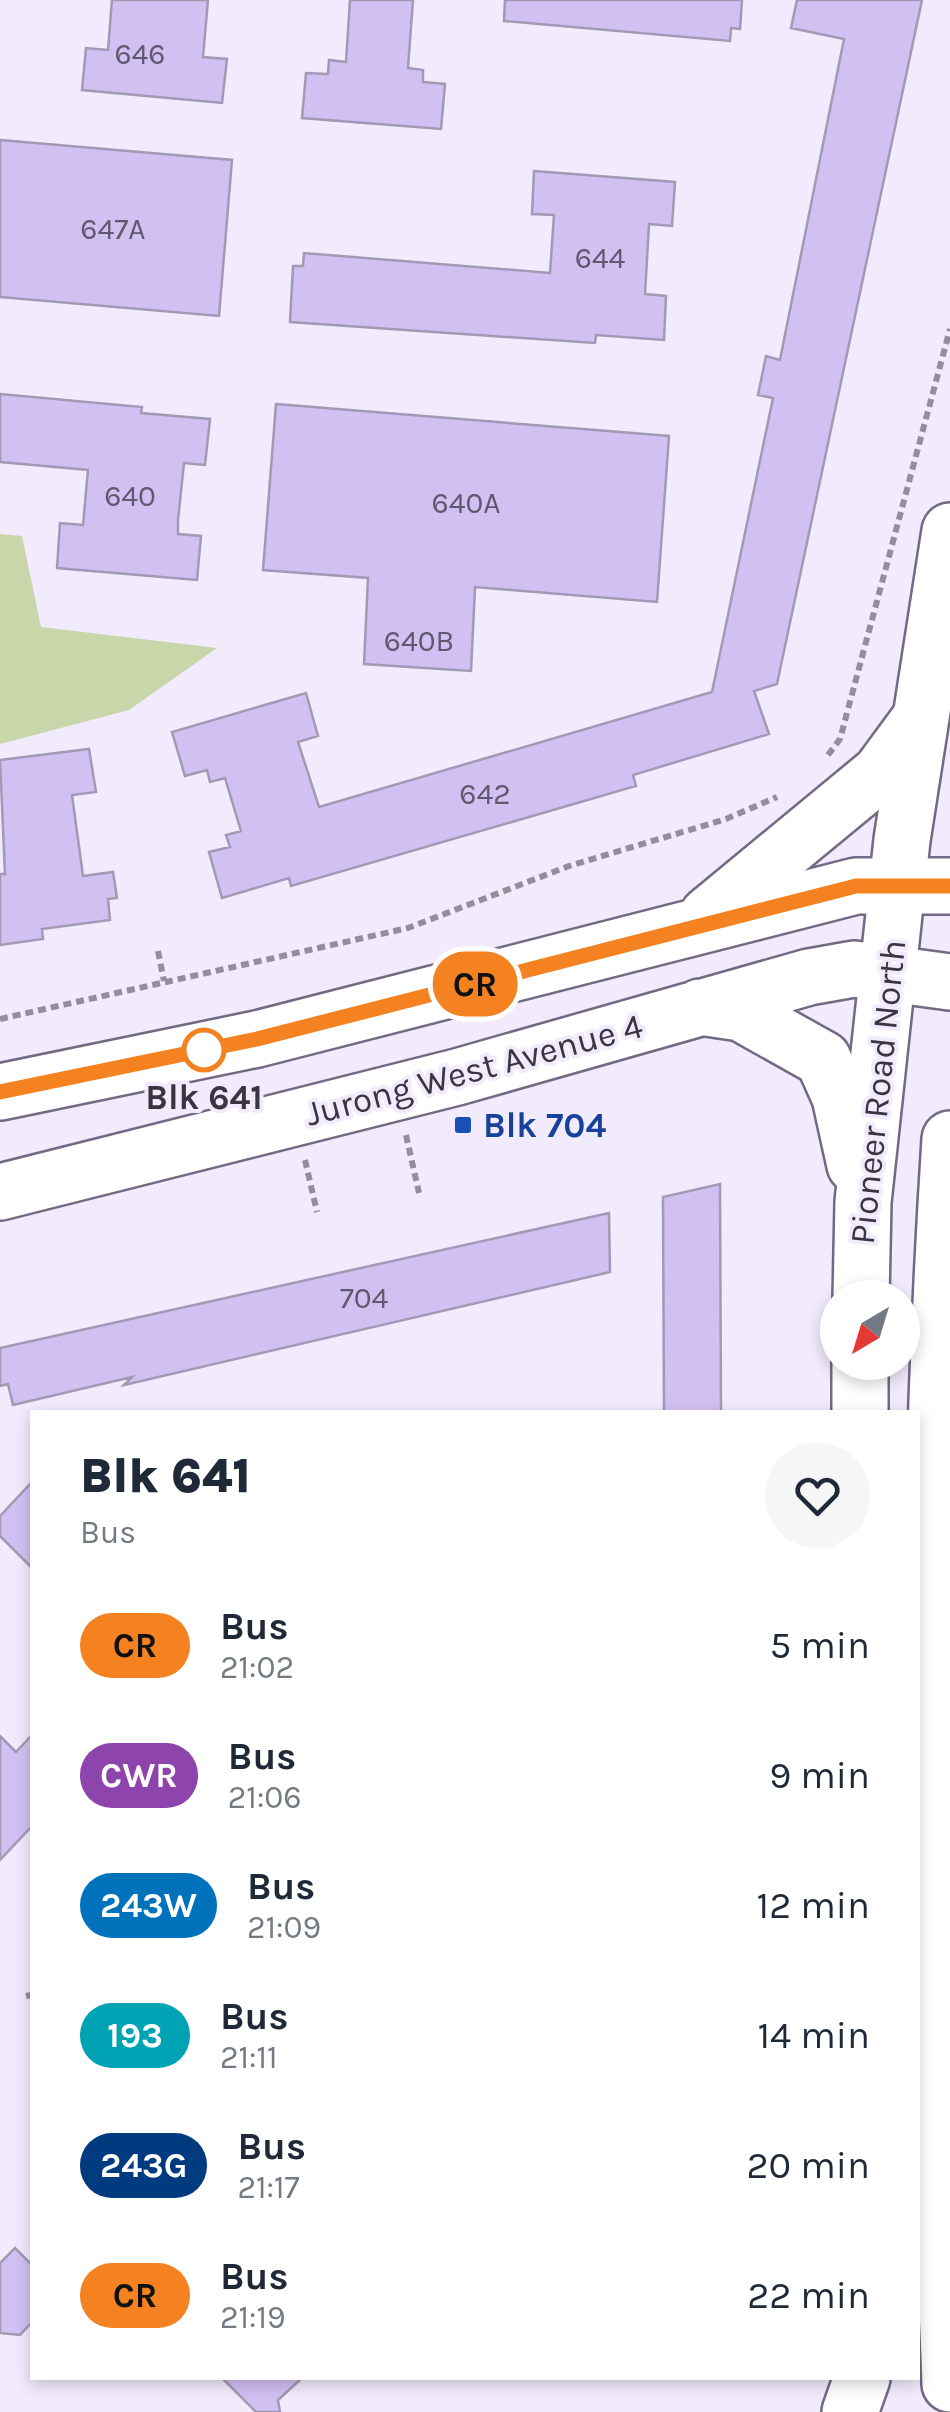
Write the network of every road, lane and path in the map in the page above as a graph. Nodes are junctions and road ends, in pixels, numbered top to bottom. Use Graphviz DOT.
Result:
graph roads {
  1 [pos="950,329"];
  2 [pos="950,531"];
  3 [pos="922,716"];
  4 [pos="819,768"];
  5 [pos="791,791"];
  6 [pos="924,886"];
  7 [pos="694,926"];
  8 [pos="158,951"];
  9 [pos="890,974"];
  10 [pos="164,981"];
  11 [pos="950,982"];
  12 [pos="700,1008"];
  13 [pos="0,1019"];
  14 [pos="0,1092"];
  15 [pos="407,1138"];
  16 [pos="950,1139"];
  17 [pos="306,1162"];
  18 [pos="0,1192"];
  19 [pos="420,1193"];
  20 [pos="863,1202"];
  21 [pos="317,1212"];
  22 [pos="862,1280"];
  23 [pos="860,1380"];
  24 [pos="860,1410"];
  25 [pos="861,2380"];
  26 [pos="877,2380"];
  27 [pos="950,2384"];
  28 [pos="850,2412"];
  29 [pos="878,2412"];
  1 -- 4 [label="path"];
  2 -- 3 [label="main road, Pioneer Road North"];
  3 -- 6 [label="main road, Pioneer Road North"];
  3 -- 7 [label="main road"];
  5 -- 10 [label="path"];
  6 -- 7 [label="main road"];
  6 -- 9 [label="main road, Pioneer Road North"];
  7 -- 14 [label="main road"];
  8 -- 10 [label="path"];
  9 -- 11 [label="main road, Jurong West Avenue 4"];
  9 -- 12 [label="main road, Jurong West Avenue 4"];
  9 -- 20 [label="main road, Pioneer Road North"];
  10 -- 13 [label="path"];
  12 -- 18 [label="main road, Jurong West Avenue 4"];
  12 -- 20 [label="main road"];
  15 -- 19 [label="path"];
  16 -- 27 [label="main road"];
  17 -- 21 [label="path"];
  20 -- 22 [label="main road, Pioneer Road North"];
  23 -- 24 [label="main road"];
  25 -- 28 [label="main road"];
  26 -- 29 [label="main road"];
}
